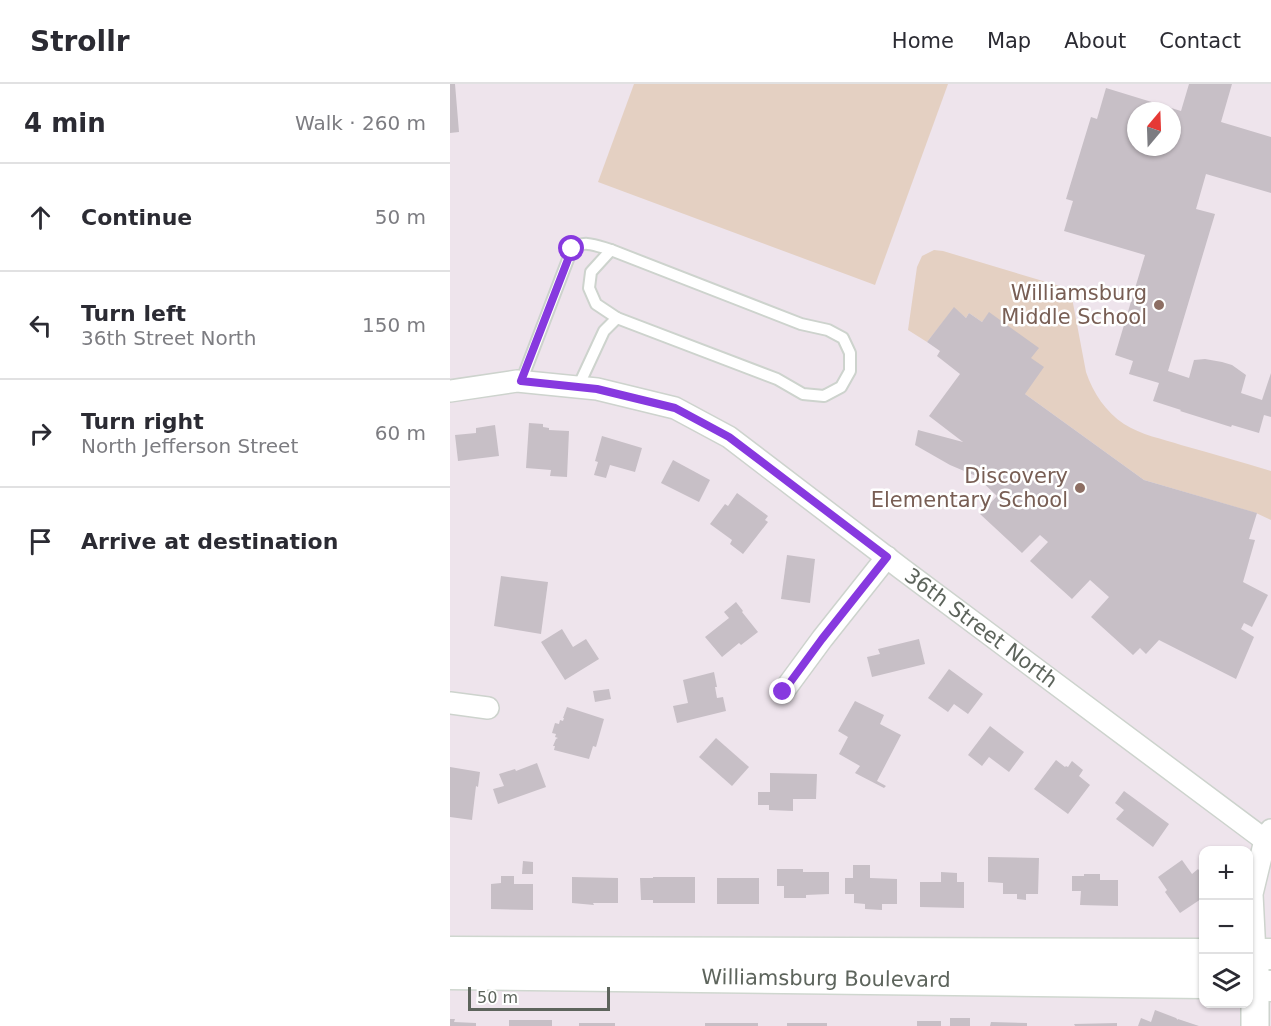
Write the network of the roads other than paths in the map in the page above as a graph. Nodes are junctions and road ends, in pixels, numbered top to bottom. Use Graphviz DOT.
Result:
graph roads {
  1 [pos="611,250"];
  2 [pos="617,318"];
  3 [pos="521,381"];
  4 [pos="578,387"];
  5 [pos="450,391"];
  6 [pos="887,557"];
  7 [pos="783,692"];
  8 [pos="450,703"];
  9 [pos="488,708"];
  10 [pos="1268,835"];
  11 [pos="450,952"];
  12 [pos="1199,954"];
  13 [pos="1258,954"];
  14 [pos="450,974"];
  15 [pos="1199,983"];
  16 [pos="1258,985"];
  17 [pos="1255,1026"];
  1 -- 2 [label="lane"];
  1 -- 2 [label="lane"];
  1 -- 3 [label="lane"];
  2 -- 4 [label="lane"];
  3 -- 4 [label="street, 36th Street North"];
  3 -- 5 [label="street, 36th Street North"];
  4 -- 6 [label="street, 36th Street North"];
  6 -- 7 [label="street"];
  6 -- 10 [label="street, 36th Street North"];
  8 -- 9 [label="street"];
  10 -- 13 [label="street"];
  11 -- 12 [label="main road, Williamsburg Boulevard"];
  13 -- 16 [label="street"];
  14 -- 15 [label="main road, Williamsburg Boulevard"];
  16 -- 17 [label="street"];
}
